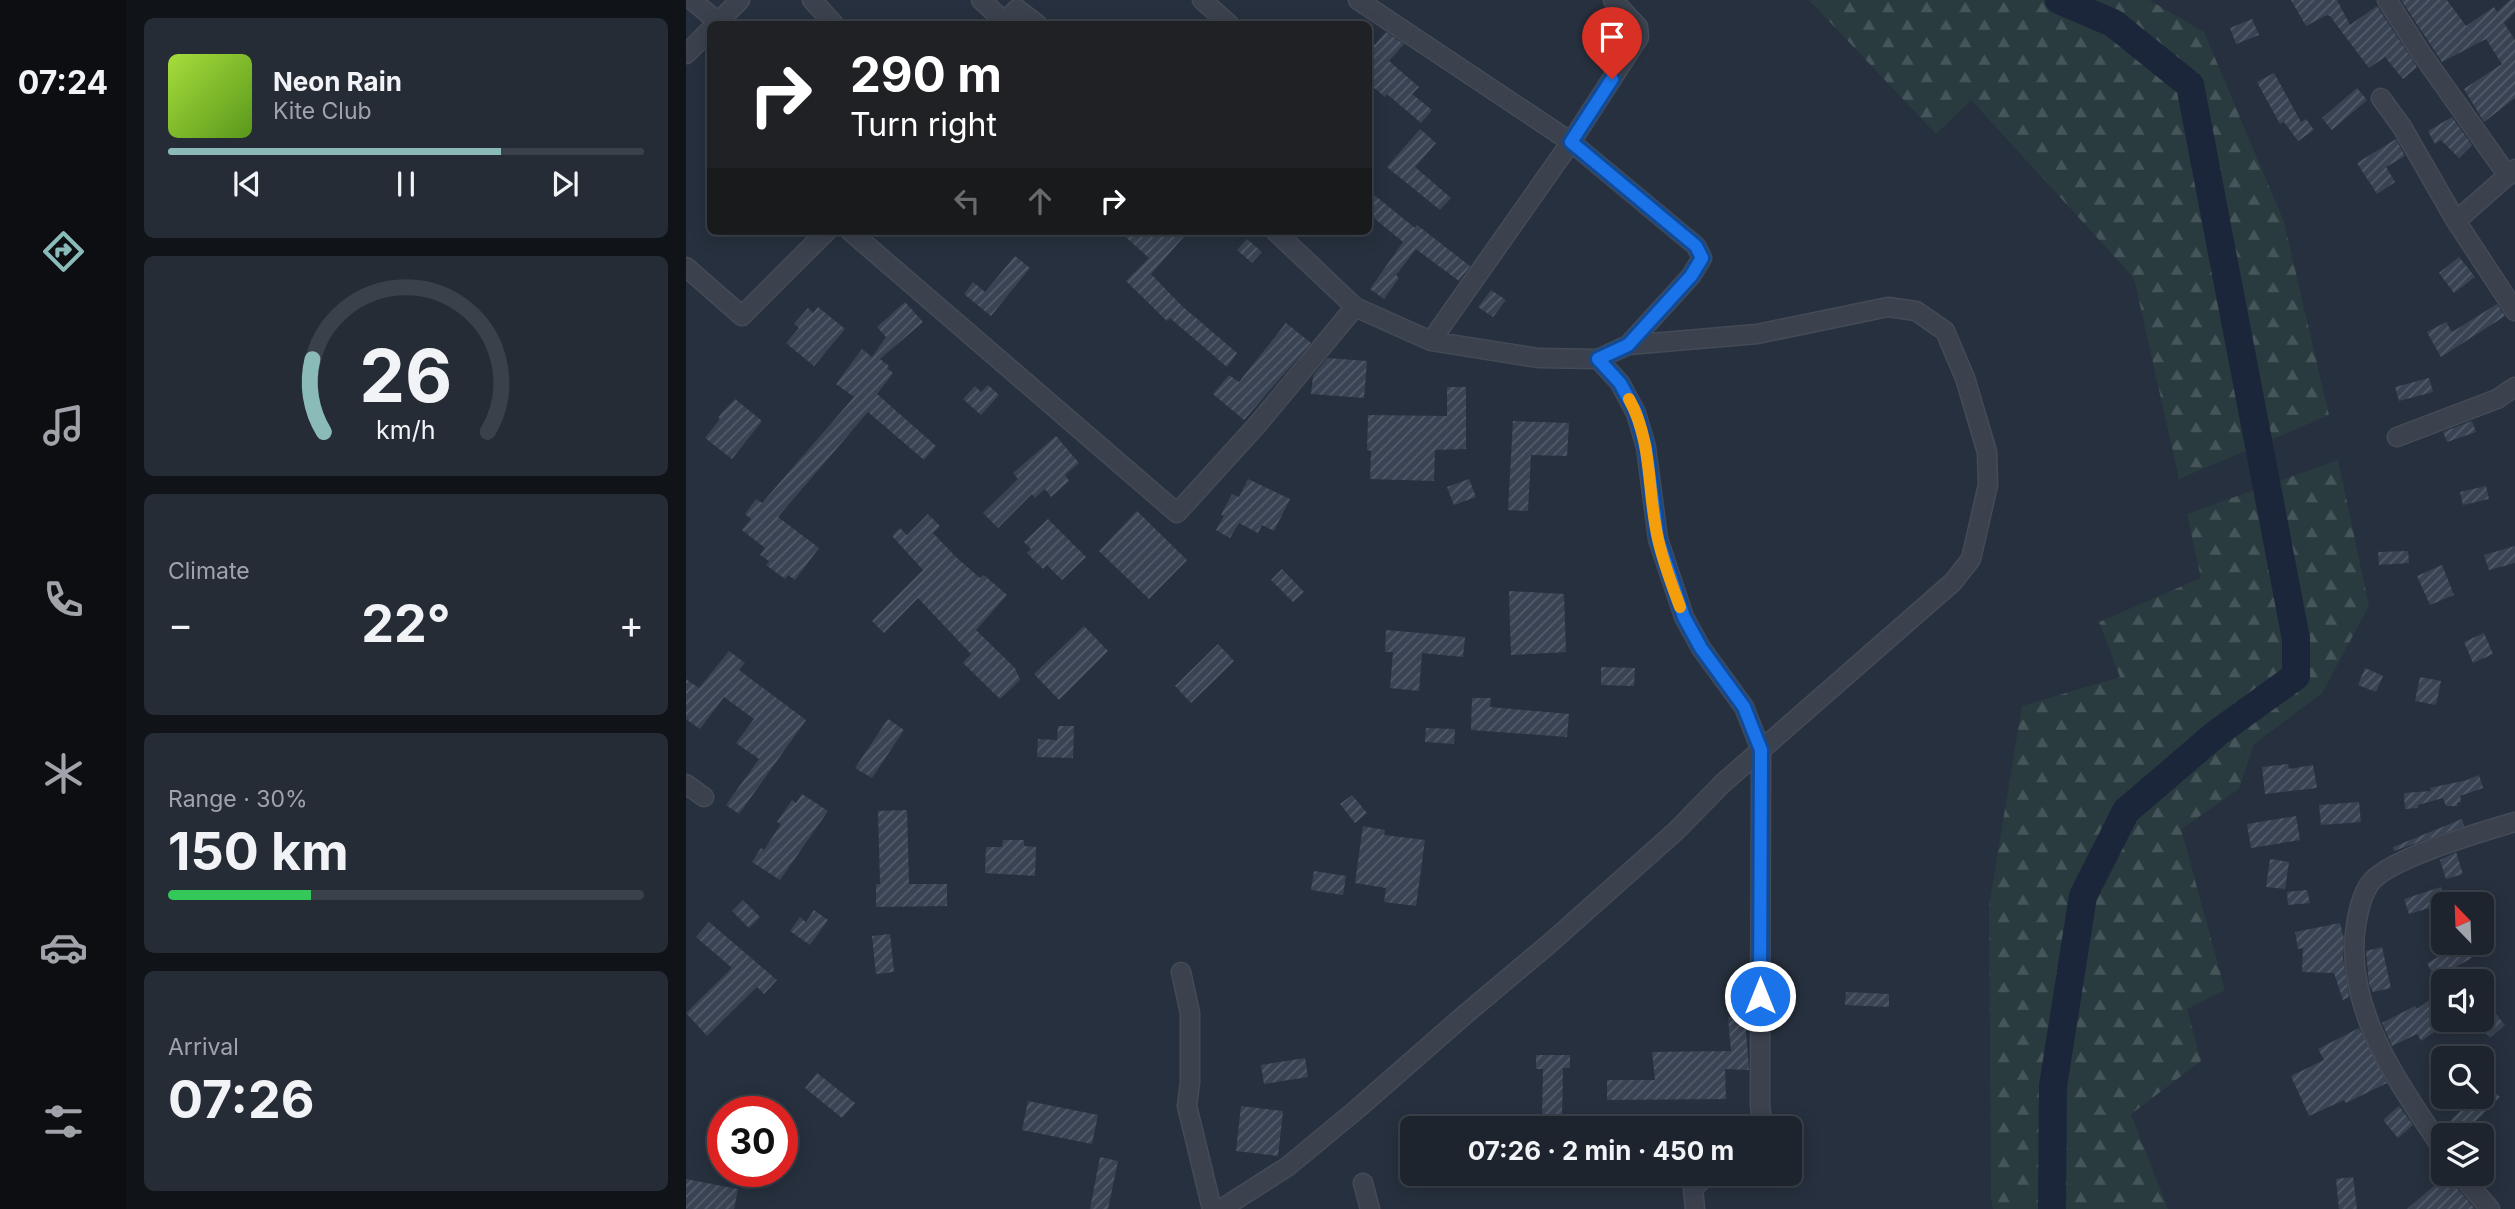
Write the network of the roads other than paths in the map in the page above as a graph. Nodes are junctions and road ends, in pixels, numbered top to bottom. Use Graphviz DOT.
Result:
graph roads {
  1 [pos="692,0"];
  2 [pos="740,0"];
  3 [pos="812,0"];
  4 [pos="981,0"];
  5 [pos="1202,0"];
  6 [pos="1358,0"];
  7 [pos="1613,0"];
  8 [pos="2388,0"];
  9 [pos="1013,14"];
  10 [pos="711,21"];
  11 [pos="719,21"];
  12 [pos="831,21"];
  13 [pos="1030,21"];
  14 [pos="1226,21"];
  15 [pos="707,33"];
  16 [pos="686,54"];
  17 [pos="2381,98"];
  18 [pos="1571,142"];
  19 [pos="2511,173"];
  20 [pos="2456,221"];
  21 [pos="823,235"];
  22 [pos="855,235"];
  23 [pos="1279,235"];
  24 [pos="686,267"];
  25 [pos="1355,307"];
  26 [pos="2515,311"];
  27 [pos="1431,341"];
  28 [pos="1628,345"];
  29 [pos="1598,359"];
  30 [pos="2515,387"];
  31 [pos="2397,438"];
  32 [pos="1761,750"];
  33 [pos="686,784"];
  34 [pos="704,796"];
  35 [pos="2515,822"];
  36 [pos="1181,972"];
  37 [pos="1761,1116"];
  38 [pos="2431,1130"];
  39 [pos="1363,1183"];
  40 [pos="1695,1186"];
  41 [pos="2470,1186"];
  42 [pos="1212,1209"];
  43 [pos="1221,1209"];
  44 [pos="1370,1209"];
  45 [pos="1695,1209"];
  46 [pos="2490,1209"];
  1 -- 10 [label="street"];
  2 -- 11 [label="street"];
  3 -- 12 [label="street"];
  4 -- 9 [label="street"];
  5 -- 14 [label="street"];
  6 -- 18 [label="street"];
  7 -- 18 [label="street"];
  8 -- 19 [label="street"];
  9 -- 13 [label="street"];
  15 -- 16 [label="street"];
  17 -- 20 [label="street"];
  18 -- 27 [label="street"];
  18 -- 28 [label="street"];
  19 -- 20 [label="street"];
  20 -- 26 [label="street"];
  21 -- 24 [label="street"];
  22 -- 25 [label="street"];
  23 -- 25 [label="street"];
  25 -- 27 [label="street"];
  27 -- 29 [label="street"];
  28 -- 29 [label="street"];
  28 -- 32 [label="street"];
  29 -- 32 [label="street"];
  30 -- 31 [label="street"];
  32 -- 37 [label="street"];
  32 -- 43 [label="street"];
  33 -- 34 [label="street"];
  35 -- 38 [label="street"];
  36 -- 42 [label="street"];
  39 -- 44 [label="street"];
  40 -- 45 [label="street"];
  41 -- 46 [label="street"];
}
